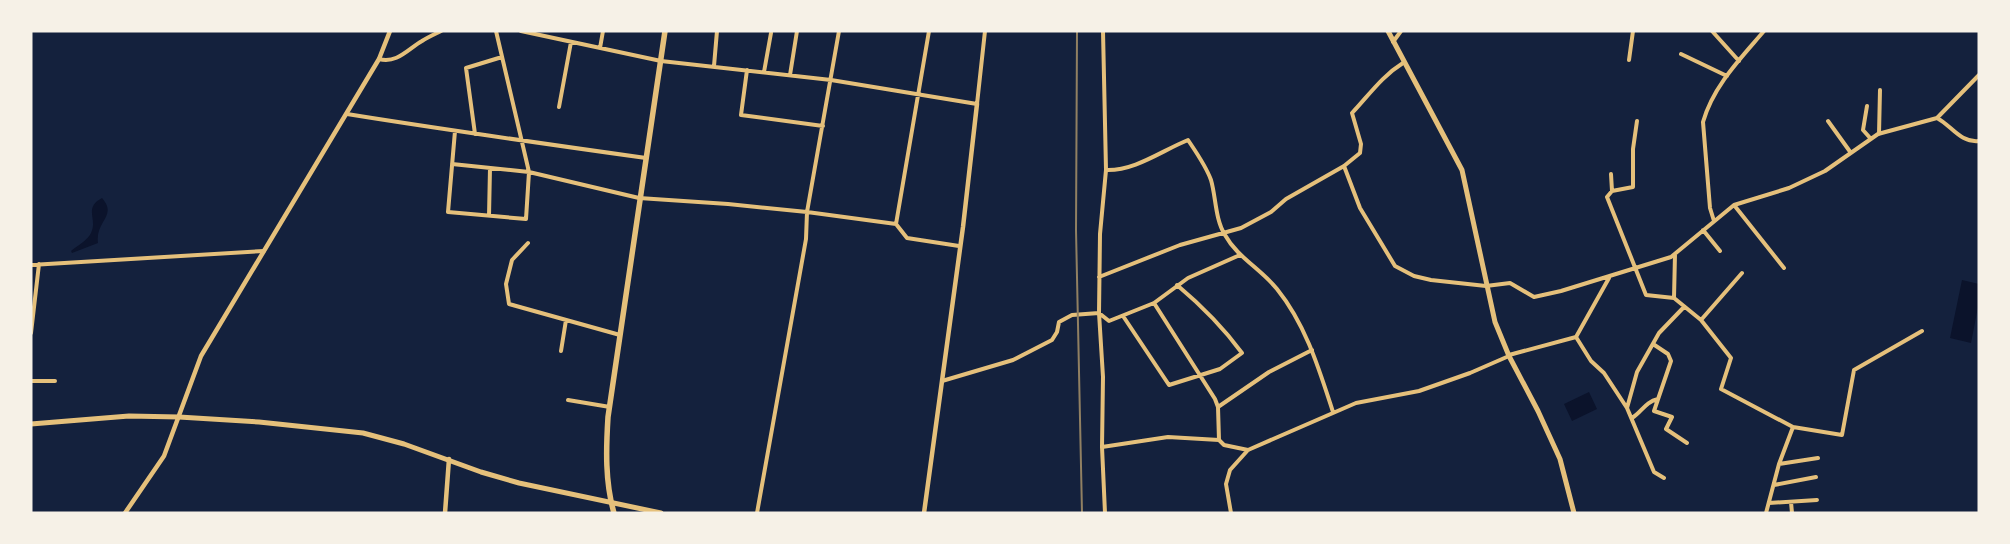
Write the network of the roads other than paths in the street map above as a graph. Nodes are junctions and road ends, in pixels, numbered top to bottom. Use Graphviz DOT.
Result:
graph roads {
  1 [pos="390,31"];
  2 [pos="441,31"];
  3 [pos="496,31"];
  4 [pos="521,31"];
  5 [pos="552,31"];
  6 [pos="603,31"];
  7 [pos="665,31"];
  8 [pos="717,31"];
  9 [pos="797,31"];
  10 [pos="839,31"];
  11 [pos="929,31"];
  12 [pos="985,31"];
  13 [pos="1103,31"];
  14 [pos="1388,31"];
  15 [pos="1401,31"];
  16 [pos="1633,31"];
  17 [pos="1712,31"];
  18 [pos="1764,31"];
  19 [pos="771,33"];
  20 [pos="551,38"];
  21 [pos="571,42"];
  22 [pos="1393,42"];
  23 [pos="600,48"];
  24 [pos="1682,54"];
  25 [pos="502,57"];
  26 [pos="379,59"];
  27 [pos="1629,60"];
  28 [pos="661,61"];
  29 [pos="1739,61"];
  30 [pos="1404,63"];
  31 [pos="714,66"];
  32 [pos="747,70"];
  33 [pos="764,72"];
  34 [pos="790,75"];
  35 [pos="1979,75"];
  36 [pos="1727,76"];
  37 [pos="831,80"];
  38 [pos="1880,90"];
  39 [pos="918,96"];
  40 [pos="977,104"];
  41 [pos="1866,106"];
  42 [pos="559,107"];
  43 [pos="347,114"];
  44 [pos="1937,118"];
  45 [pos="1637,121"];
  46 [pos="1828,121"];
  47 [pos="823,126"];
  48 [pos="455,131"];
  49 [pos="475,134"];
  50 [pos="1879,134"];
  51 [pos="520,139"];
  52 [pos="1871,139"];
  53 [pos="1979,141"];
  54 [pos="1851,153"];
  55 [pos="646,158"];
  56 [pos="452,164"];
  57 [pos="1344,166"];
  58 [pos="490,168"];
  59 [pos="1106,170"];
  60 [pos="529,172"];
  61 [pos="1611,174"];
  62 [pos="1612,191"];
  63 [pos="639,198"];
  64 [pos="1734,205"];
  65 [pos="807,212"];
  66 [pos="489,216"];
  67 [pos="1714,221"];
  68 [pos="896,224"];
  69 [pos="1703,230"];
  70 [pos="1223,233"];
  71 [pos="528,243"];
  72 [pos="959,246"];
  73 [pos="264,251"];
  74 [pos="1720,251"];
  75 [pos="1675,254"];
  76 [pos="1240,255"];
  77 [pos="39,264"];
  78 [pos="31,265"];
  79 [pos="1634,268"];
  80 [pos="1784,268"];
  81 [pos="1742,273"];
  82 [pos="1099,277"];
  83 [pos="1610,277"];
  84 [pos="1177,285"];
  85 [pos="1486,286"];
  86 [pos="1674,298"];
  87 [pos="1154,303"];
  88 [pos="1684,307"];
  89 [pos="1099,313"];
  90 [pos="1123,316"];
  91 [pos="566,320"];
  92 [pos="1701,320"];
  93 [pos="1922,331"];
  94 [pos="31,333"];
  95 [pos="620,335"];
  96 [pos="1576,337"];
  97 [pos="1653,344"];
  98 [pos="1312,350"];
  99 [pos="561,351"];
  100 [pos="1509,355"];
  101 [pos="1201,376"];
  102 [pos="31,381"];
  103 [pos="55,381"];
  104 [pos="942,382"];
  105 [pos="1658,399"];
  106 [pos="568,400"];
  107 [pos="1644,406"];
  108 [pos="1218,407"];
  109 [pos="610,408"];
  110 [pos="1627,408"];
  111 [pos="1654,411"];
  112 [pos="1334,412"];
  113 [pos="179,417"];
  114 [pos="1632,418"];
  115 [pos="31,424"];
  116 [pos="1793,427"];
  117 [pos="1219,440"];
  118 [pos="1687,443"];
  119 [pos="1102,447"];
  120 [pos="1248,450"];
  121 [pos="1818,458"];
  122 [pos="449,459"];
  123 [pos="1779,464"];
  124 [pos="1816,477"];
  125 [pos="1664,478"];
  126 [pos="1774,485"];
  127 [pos="1817,500"];
  128 [pos="610,502"];
  129 [pos="1791,502"];
  130 [pos="1769,503"];
  131 [pos="125,513"];
  132 [pos="445,513"];
  133 [pos="614,513"];
  134 [pos="661,513"];
  135 [pos="758,513"];
  136 [pos="924,513"];
  137 [pos="1105,513"];
  138 [pos="1231,513"];
  139 [pos="1574,513"];
  140 [pos="1766,513"];
  141 [pos="1792,513"];
  1 -- 26 [label="street"];
  2 -- 26 [label="street"];
  3 -- 25 [label="street"];
  4 -- 20 [label="street"];
  5 -- 20 [label="street"];
  6 -- 23 [label="street"];
  7 -- 28 [label="main road"];
  8 -- 31 [label="street"];
  9 -- 34 [label="street"];
  10 -- 37 [label="street"];
  11 -- 39 [label="street"];
  12 -- 40 [label="street"];
  13 -- 59 [label="street"];
  14 -- 22 [label="main road"];
  15 -- 22 [label="street"];
  16 -- 27 [label="street"];
  17 -- 29 [label="street"];
  18 -- 29 [label="street"];
  19 -- 33 [label="street"];
  20 -- 21 [label="street"];
  21 -- 23 [label="street"];
  21 -- 42 [label="street"];
  22 -- 30 [label="main road"];
  23 -- 28 [label="street"];
  24 -- 36 [label="street"];
  25 -- 49 [label="street"];
  25 -- 51 [label="street"];
  26 -- 43 [label="street"];
  28 -- 31 [label="street"];
  28 -- 55 [label="main road"];
  29 -- 36 [label="street"];
  30 -- 57 [label="street"];
  30 -- 85 [label="main road"];
  31 -- 32 [label="street"];
  32 -- 33 [label="street"];
  32 -- 47 [label="street"];
  33 -- 34 [label="street"];
  34 -- 37 [label="street"];
  35 -- 44 [label="street"];
  36 -- 67 [label="street"];
  37 -- 39 [label="street"];
  37 -- 47 [label="street"];
  38 -- 50 [label="street"];
  39 -- 40 [label="street"];
  39 -- 68 [label="street"];
  40 -- 72 [label="street"];
  41 -- 52 [label="street"];
  43 -- 48 [label="street"];
  43 -- 73 [label="street"];
  44 -- 50 [label="street"];
  44 -- 53 [label="street"];
  45 -- 62 [label="street"];
  46 -- 54 [label="street"];
  47 -- 65 [label="street"];
  48 -- 49 [label="street"];
  48 -- 56 [label="street"];
  49 -- 51 [label="street"];
  50 -- 52 [label="street"];
  51 -- 55 [label="street"];
  51 -- 60 [label="street"];
  52 -- 54 [label="street"];
  54 -- 64 [label="street"];
  55 -- 63 [label="main road"];
  56 -- 58 [label="street"];
  56 -- 66 [label="street"];
  57 -- 70 [label="street"];
  57 -- 85 [label="street"];
  58 -- 60 [label="street"];
  58 -- 66 [label="street"];
  59 -- 70 [label="street"];
  59 -- 82 [label="street"];
  60 -- 63 [label="street"];
  60 -- 66 [label="street"];
  61 -- 62 [label="street"];
  62 -- 79 [label="street"];
  63 -- 65 [label="street"];
  63 -- 95 [label="main road"];
  64 -- 67 [label="street"];
  64 -- 80 [label="street"];
  65 -- 68 [label="street"];
  65 -- 135 [label="street"];
  67 -- 69 [label="street"];
  68 -- 72 [label="street"];
  69 -- 74 [label="street"];
  69 -- 75 [label="street"];
  70 -- 76 [label="street"];
  70 -- 82 [label="street"];
  71 -- 91 [label="street"];
  72 -- 104 [label="street"];
  73 -- 77 [label="street"];
  73 -- 113 [label="street"];
  75 -- 79 [label="street"];
  75 -- 86 [label="street"];
  76 -- 84 [label="street"];
  76 -- 98 [label="street"];
  77 -- 78 [label="street"];
  77 -- 94 [label="street"];
  79 -- 83 [label="street"];
  79 -- 86 [label="street"];
  81 -- 92 [label="street"];
  82 -- 89 [label="street"];
  83 -- 85 [label="street"];
  83 -- 96 [label="street"];
  84 -- 87 [label="street"];
  84 -- 101 [label="street"];
  85 -- 100 [label="main road"];
  86 -- 88 [label="street"];
  87 -- 90 [label="street"];
  87 -- 101 [label="street"];
  88 -- 92 [label="street"];
  88 -- 97 [label="street"];
  89 -- 90 [label="street"];
  89 -- 104 [label="street"];
  89 -- 119 [label="street"];
  90 -- 101 [label="street"];
  91 -- 95 [label="street"];
  91 -- 99 [label="street"];
  92 -- 116 [label="street"];
  93 -- 116 [label="street"];
  95 -- 109 [label="main road"];
  96 -- 100 [label="street"];
  96 -- 110 [label="street"];
  97 -- 105 [label="street"];
  97 -- 110 [label="street"];
  98 -- 108 [label="street"];
  98 -- 112 [label="street"];
  100 -- 112 [label="street"];
  100 -- 139 [label="main road"];
  101 -- 108 [label="street"];
  102 -- 103 [label="street"];
  104 -- 136 [label="street"];
  105 -- 107 [label="street"];
  105 -- 111 [label="street"];
  106 -- 109 [label="street"];
  107 -- 111 [label="street"];
  107 -- 114 [label="street"];
  108 -- 117 [label="street"];
  109 -- 128 [label="main road"];
  110 -- 114 [label="street"];
  111 -- 118 [label="street"];
  112 -- 120 [label="street"];
  113 -- 115 [label="main road"];
  113 -- 122 [label="main road"];
  113 -- 131 [label="street"];
  114 -- 125 [label="street"];
  116 -- 123 [label="street"];
  117 -- 119 [label="street"];
  117 -- 120 [label="street"];
  119 -- 137 [label="street"];
  120 -- 138 [label="street"];
  121 -- 123 [label="street"];
  122 -- 128 [label="main road"];
  122 -- 132 [label="street"];
  123 -- 126 [label="street"];
  124 -- 126 [label="street"];
  126 -- 130 [label="street"];
  127 -- 129 [label="street"];
  128 -- 133 [label="main road"];
  128 -- 134 [label="main road"];
  129 -- 130 [label="street"];
  129 -- 141 [label="street"];
  130 -- 140 [label="street"];
}
